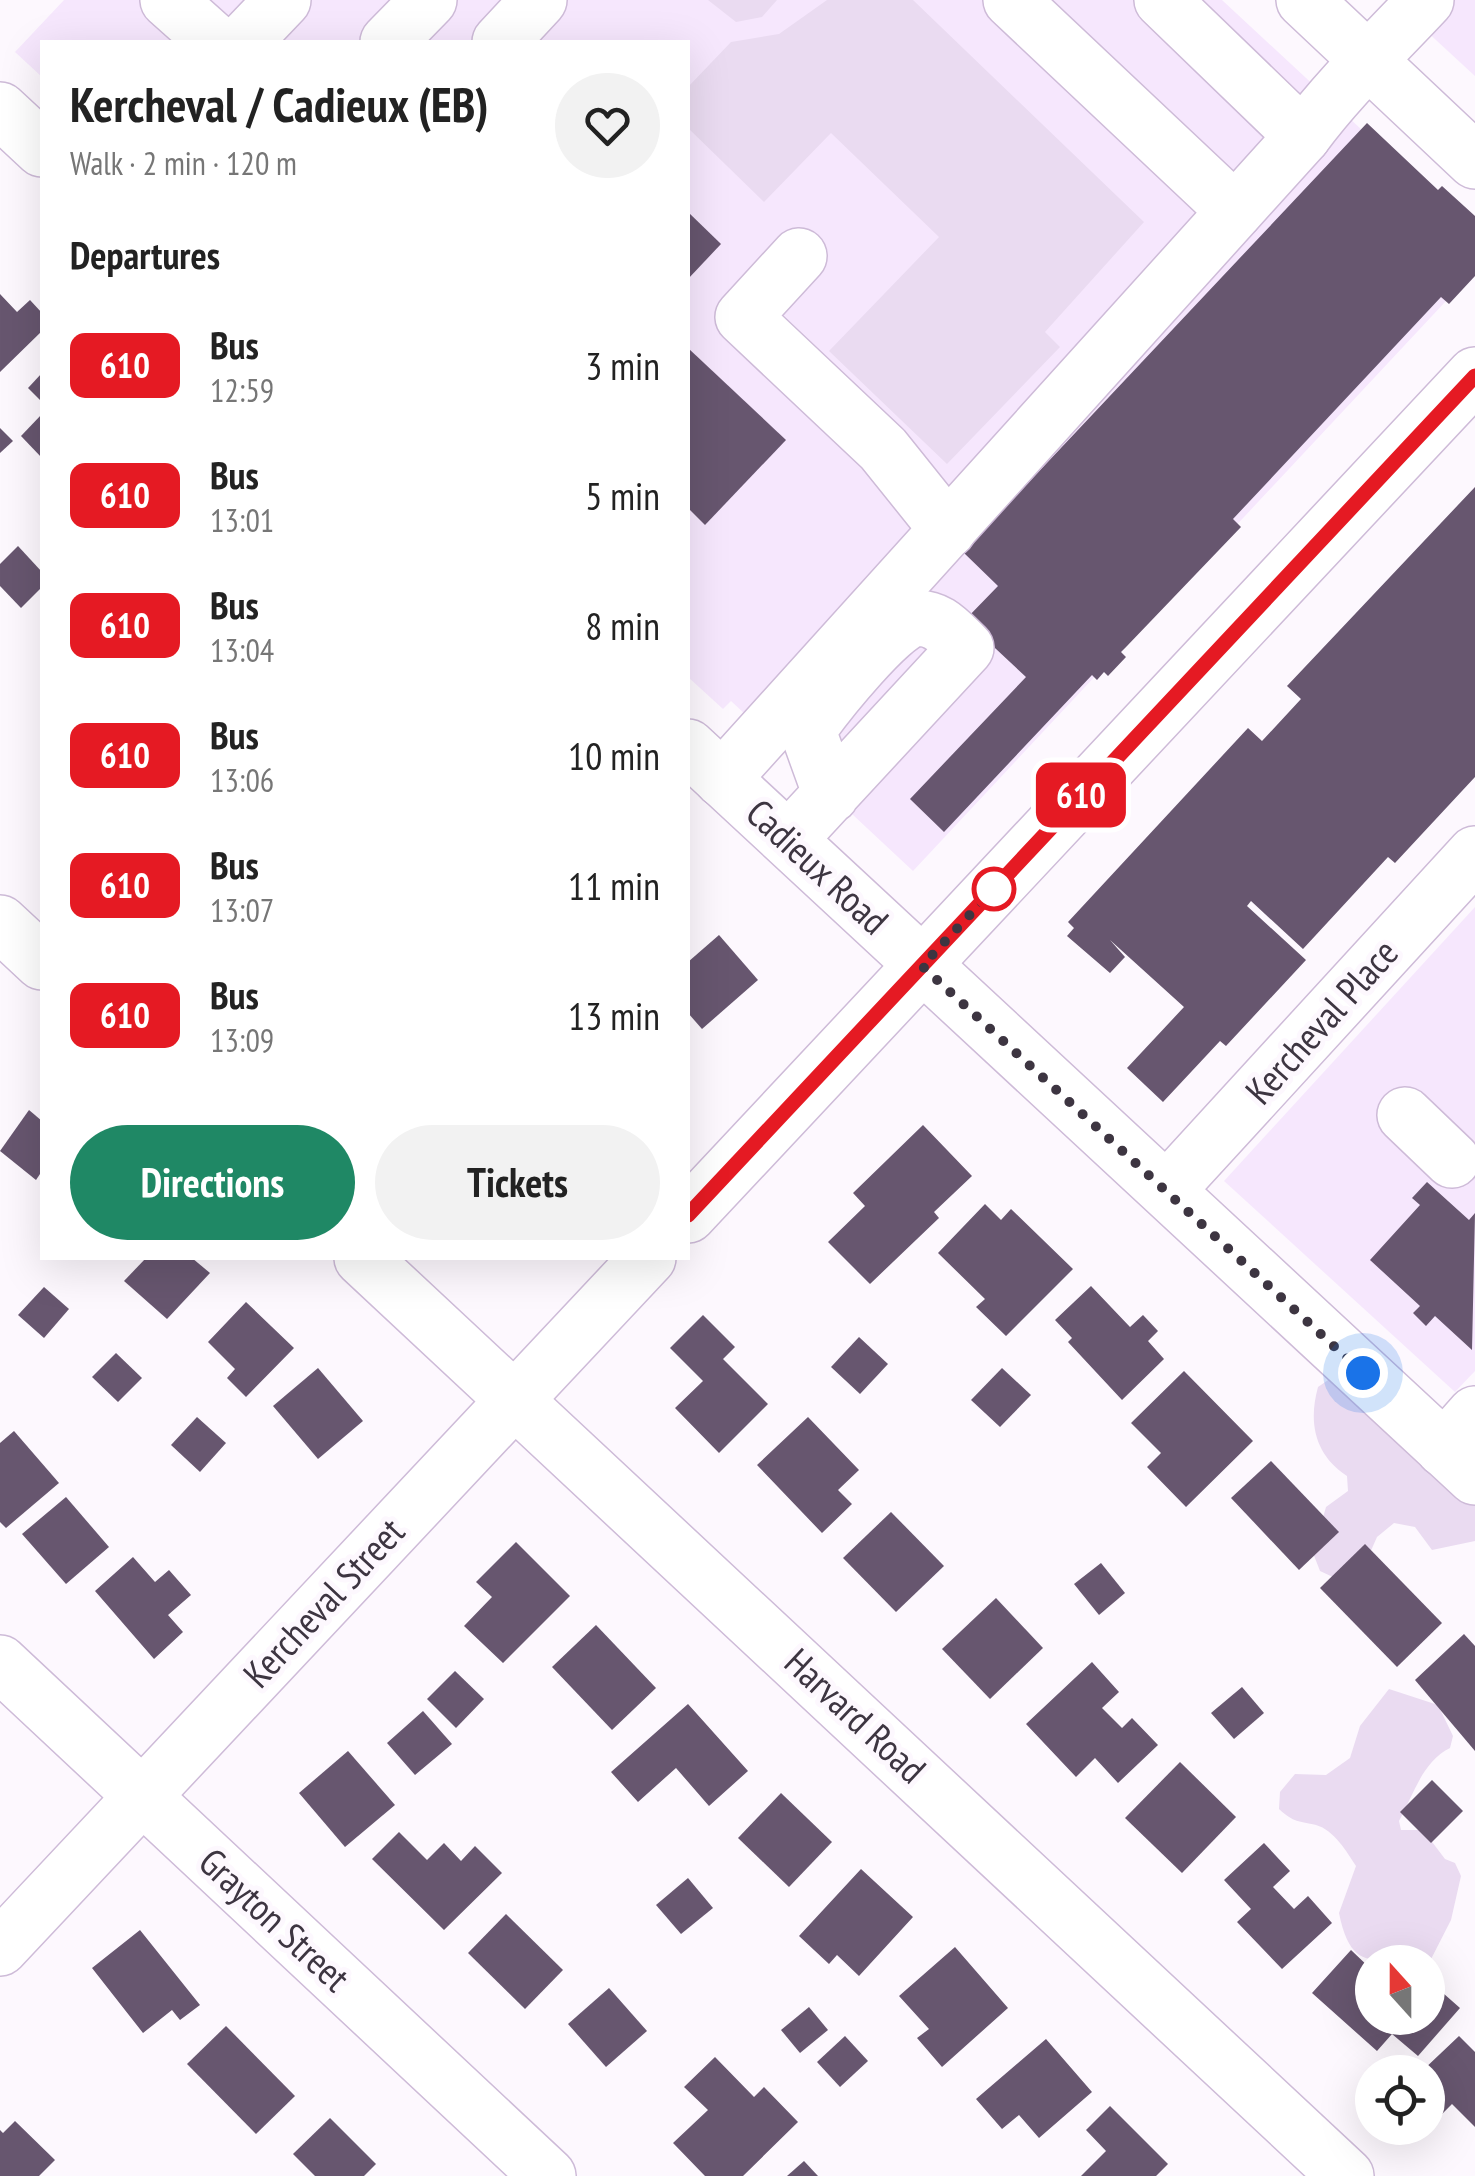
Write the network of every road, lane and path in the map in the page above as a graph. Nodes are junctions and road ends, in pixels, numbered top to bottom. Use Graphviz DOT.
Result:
graph roads {
  1 [pos="168,0"];
  2 [pos="283,0"];
  3 [pos="429,0"];
  4 [pos="538,0"];
  5 [pos="1012,0"];
  6 [pos="1162,0"];
  7 [pos="1426,0"];
  8 [pos="1309,2"];
  9 [pos="213,40"];
  10 [pos="246,40"];
  11 [pos="390,40"];
  12 [pos="502,40"];
  13 [pos="1369,61"];
  14 [pos="0,110"];
  15 [pos="1303,136"];
  16 [pos="40,147"];
  17 [pos="1475,160"];
  18 [pos="1235,211"];
  19 [pos="799,256"];
  20 [pos="1475,376"];
  21 [pos="948,530"];
  22 [pos="966,648"];
  23 [pos="705,763"];
  24 [pos="789,838"];
  25 [pos="1475,854"];
  26 [pos="0,923"];
  27 [pos="40,960"];
  28 [pos="922,966"];
  29 [pos="1405,1115"];
  30 [pos="1452,1160"];
  31 [pos="1168,1189"];
  32 [pos="690,1213"];
  33 [pos="364,1260"];
  34 [pos="646,1260"];
  35 [pos="515,1399"];
  36 [pos="1465,1446"];
  37 [pos="0,1663"];
  38 [pos="142,1796"];
  39 [pos="0,1948"];
  40 [pos="548,2176"];
  41 [pos="1346,2176"];
  1 -- 9 [label="street"];
  2 -- 10 [label="street"];
  3 -- 11 [label="street"];
  4 -- 12 [label="street"];
  5 -- 18 [label="street"];
  6 -- 15 [label="street"];
  7 -- 13 [label="street"];
  8 -- 13 [label="street"];
  13 -- 15 [label="street"];
  13 -- 17 [label="street"];
  14 -- 16 [label="street"];
  15 -- 18 [label="street"];
  18 -- 21 [label="street"];
  19 -- 21 [label="street"];
  20 -- 28 [label="street"];
  21 -- 23 [label="street"];
  22 -- 24 [label="street"];
  23 -- 24 [label="street, Cadieux Road"];
  24 -- 28 [label="street, Cadieux Road"];
  25 -- 31 [label="street, Kercheval Place"];
  26 -- 27 [label="street"];
  28 -- 31 [label="street, Cadieux Road"];
  28 -- 32 [label="street"];
  29 -- 30 [label="street"];
  31 -- 36 [label="street, Cadieux Road"];
  33 -- 35 [label="street, Harvard Road"];
  34 -- 35 [label="street, Kercheval Street"];
  35 -- 38 [label="street, Kercheval Street"];
  35 -- 41 [label="street, Harvard Road"];
  37 -- 38 [label="street, Grayton Street"];
  38 -- 39 [label="street, Kercheval Street"];
  38 -- 40 [label="street, Grayton Street"];
}
